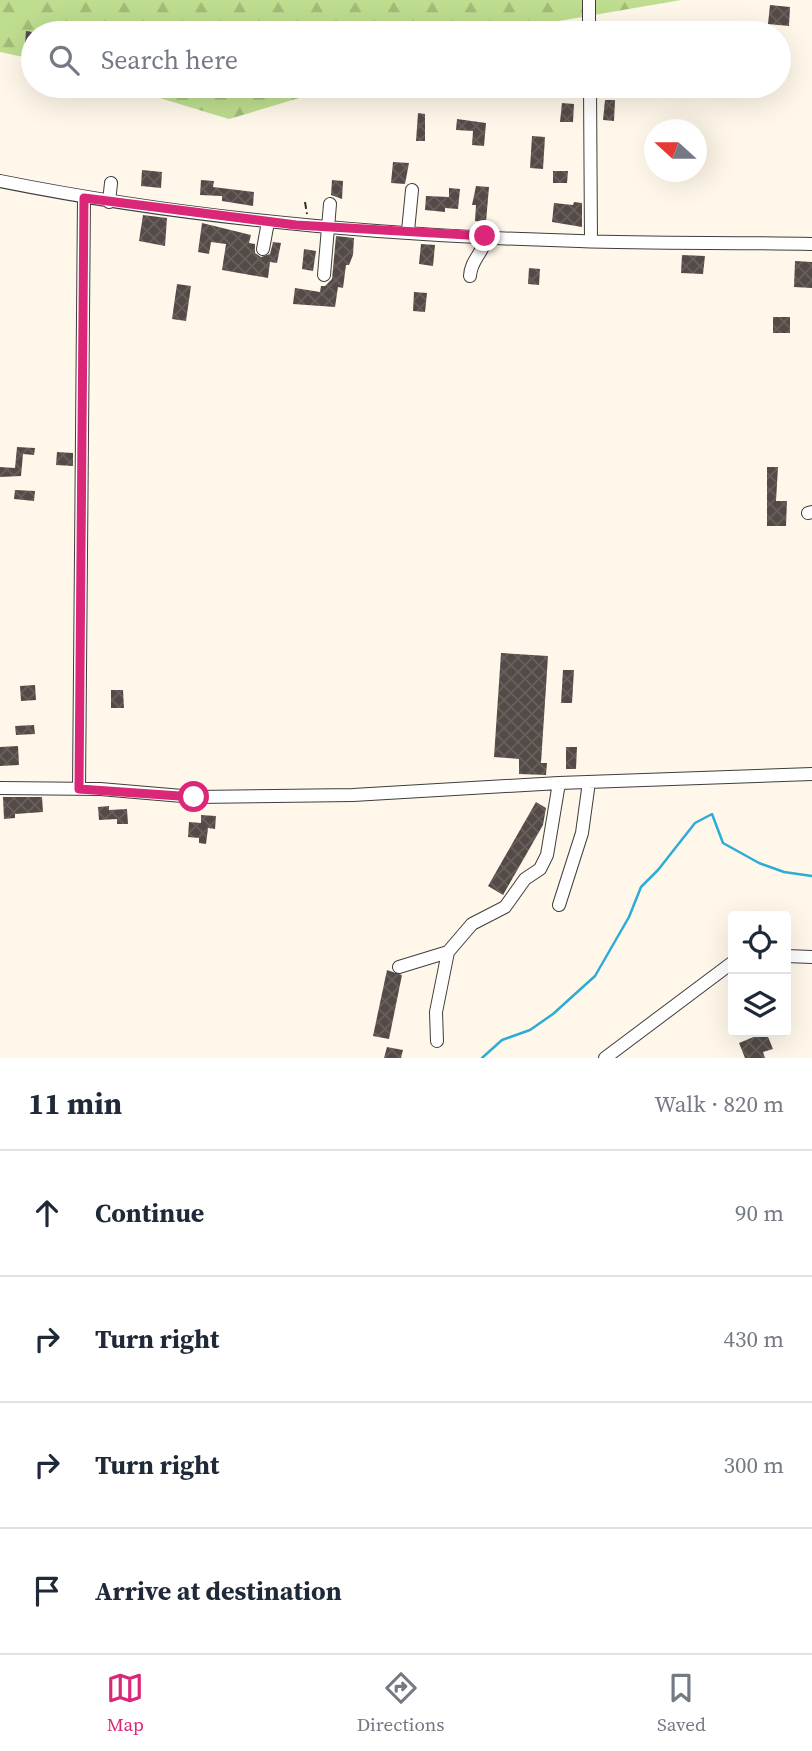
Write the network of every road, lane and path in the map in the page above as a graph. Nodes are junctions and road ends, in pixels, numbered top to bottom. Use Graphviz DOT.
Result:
graph roads {
  1 [pos="589,0"];
  2 [pos="589,21"];
  3 [pos="590,98"];
  4 [pos="0,181"];
  5 [pos="111,183"];
  6 [pos="412,190"];
  7 [pos="84,198"];
  8 [pos="108,202"];
  9 [pos="330,204"];
  10 [pos="268,222"];
  11 [pos="327,227"];
  12 [pos="408,231"];
  13 [pos="485,236"];
  14 [pos="591,242"];
  15 [pos="812,244"];
  16 [pos="263,249"];
  17 [pos="324,275"];
  18 [pos="470,276"];
  19 [pos="812,774"];
  20 [pos="589,782"];
  21 [pos="559,783"];
  22 [pos="0,788"];
  23 [pos="79,789"];
  24 [pos="559,905"];
  25 [pos="449,953"];
  26 [pos="791,956"];
  27 [pos="812,957"];
  28 [pos="728,966"];
  29 [pos="399,967"];
  30 [pos="437,1041"];
  31 [pos="606,1058"];
  1 -- 2 [label="street"];
  3 -- 14 [label="street"];
  4 -- 7 [label="street"];
  5 -- 8 [label="street"];
  6 -- 12 [label="street"];
  7 -- 8 [label="street"];
  7 -- 23 [label="street"];
  8 -- 10 [label="street"];
  9 -- 11 [label="street"];
  10 -- 11 [label="street"];
  10 -- 16 [label="street"];
  11 -- 12 [label="street"];
  11 -- 17 [label="street"];
  12 -- 13 [label="street"];
  13 -- 14 [label="street"];
  13 -- 18 [label="street"];
  14 -- 15 [label="street"];
  19 -- 20 [label="street"];
  20 -- 21 [label="street"];
  20 -- 24 [label="street"];
  21 -- 23 [label="street"];
  21 -- 25 [label="street"];
  22 -- 23 [label="street"];
  25 -- 29 [label="street"];
  25 -- 30 [label="street"];
  26 -- 27 [label="street"];
  28 -- 31 [label="street"];
}
